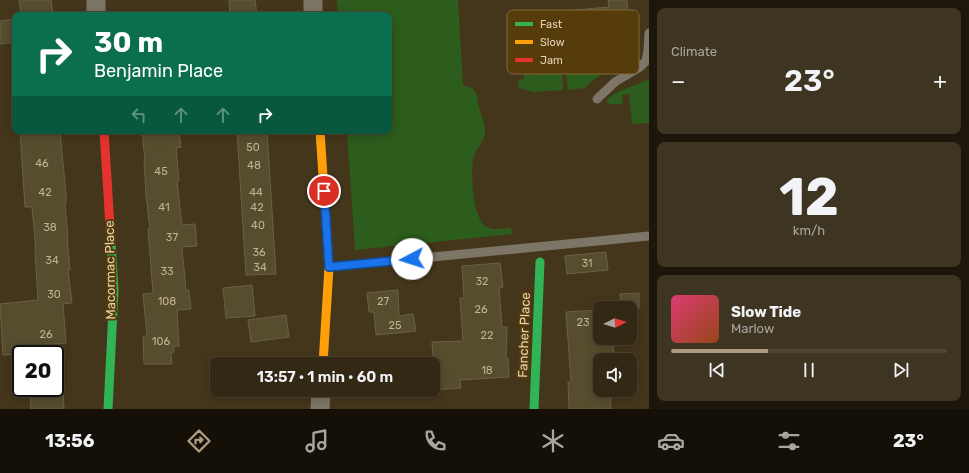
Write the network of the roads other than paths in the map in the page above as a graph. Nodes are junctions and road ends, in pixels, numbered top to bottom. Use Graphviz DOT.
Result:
graph roads {
  1 [pos="96,0"];
  2 [pos="312,0"];
  3 [pos="96,12"];
  4 [pos="313,12"];
  5 [pos="649,33"];
  6 [pos="639,68"];
  7 [pos="628,74"];
  8 [pos="597,99"];
  9 [pos="104,134"];
  10 [pos="320,134"];
  11 [pos="649,236"];
  12 [pos="540,262"];
  13 [pos="329,267"];
  14 [pos="323,357"];
  15 [pos="321,397"];
  16 [pos="108,409"];
  17 [pos="320,409"];
  18 [pos="534,409"];
  1 -- 3 [label="street"];
  2 -- 4 [label="street"];
  5 -- 6 [label="lane"];
  7 -- 8 [label="lane"];
  9 -- 16 [label="street, Macormac Place"];
  10 -- 13 [label="street"];
  11 -- 13 [label="lane"];
  12 -- 18 [label="street, Fancher Place"];
  13 -- 14 [label="street"];
  15 -- 17 [label="street"];
}
